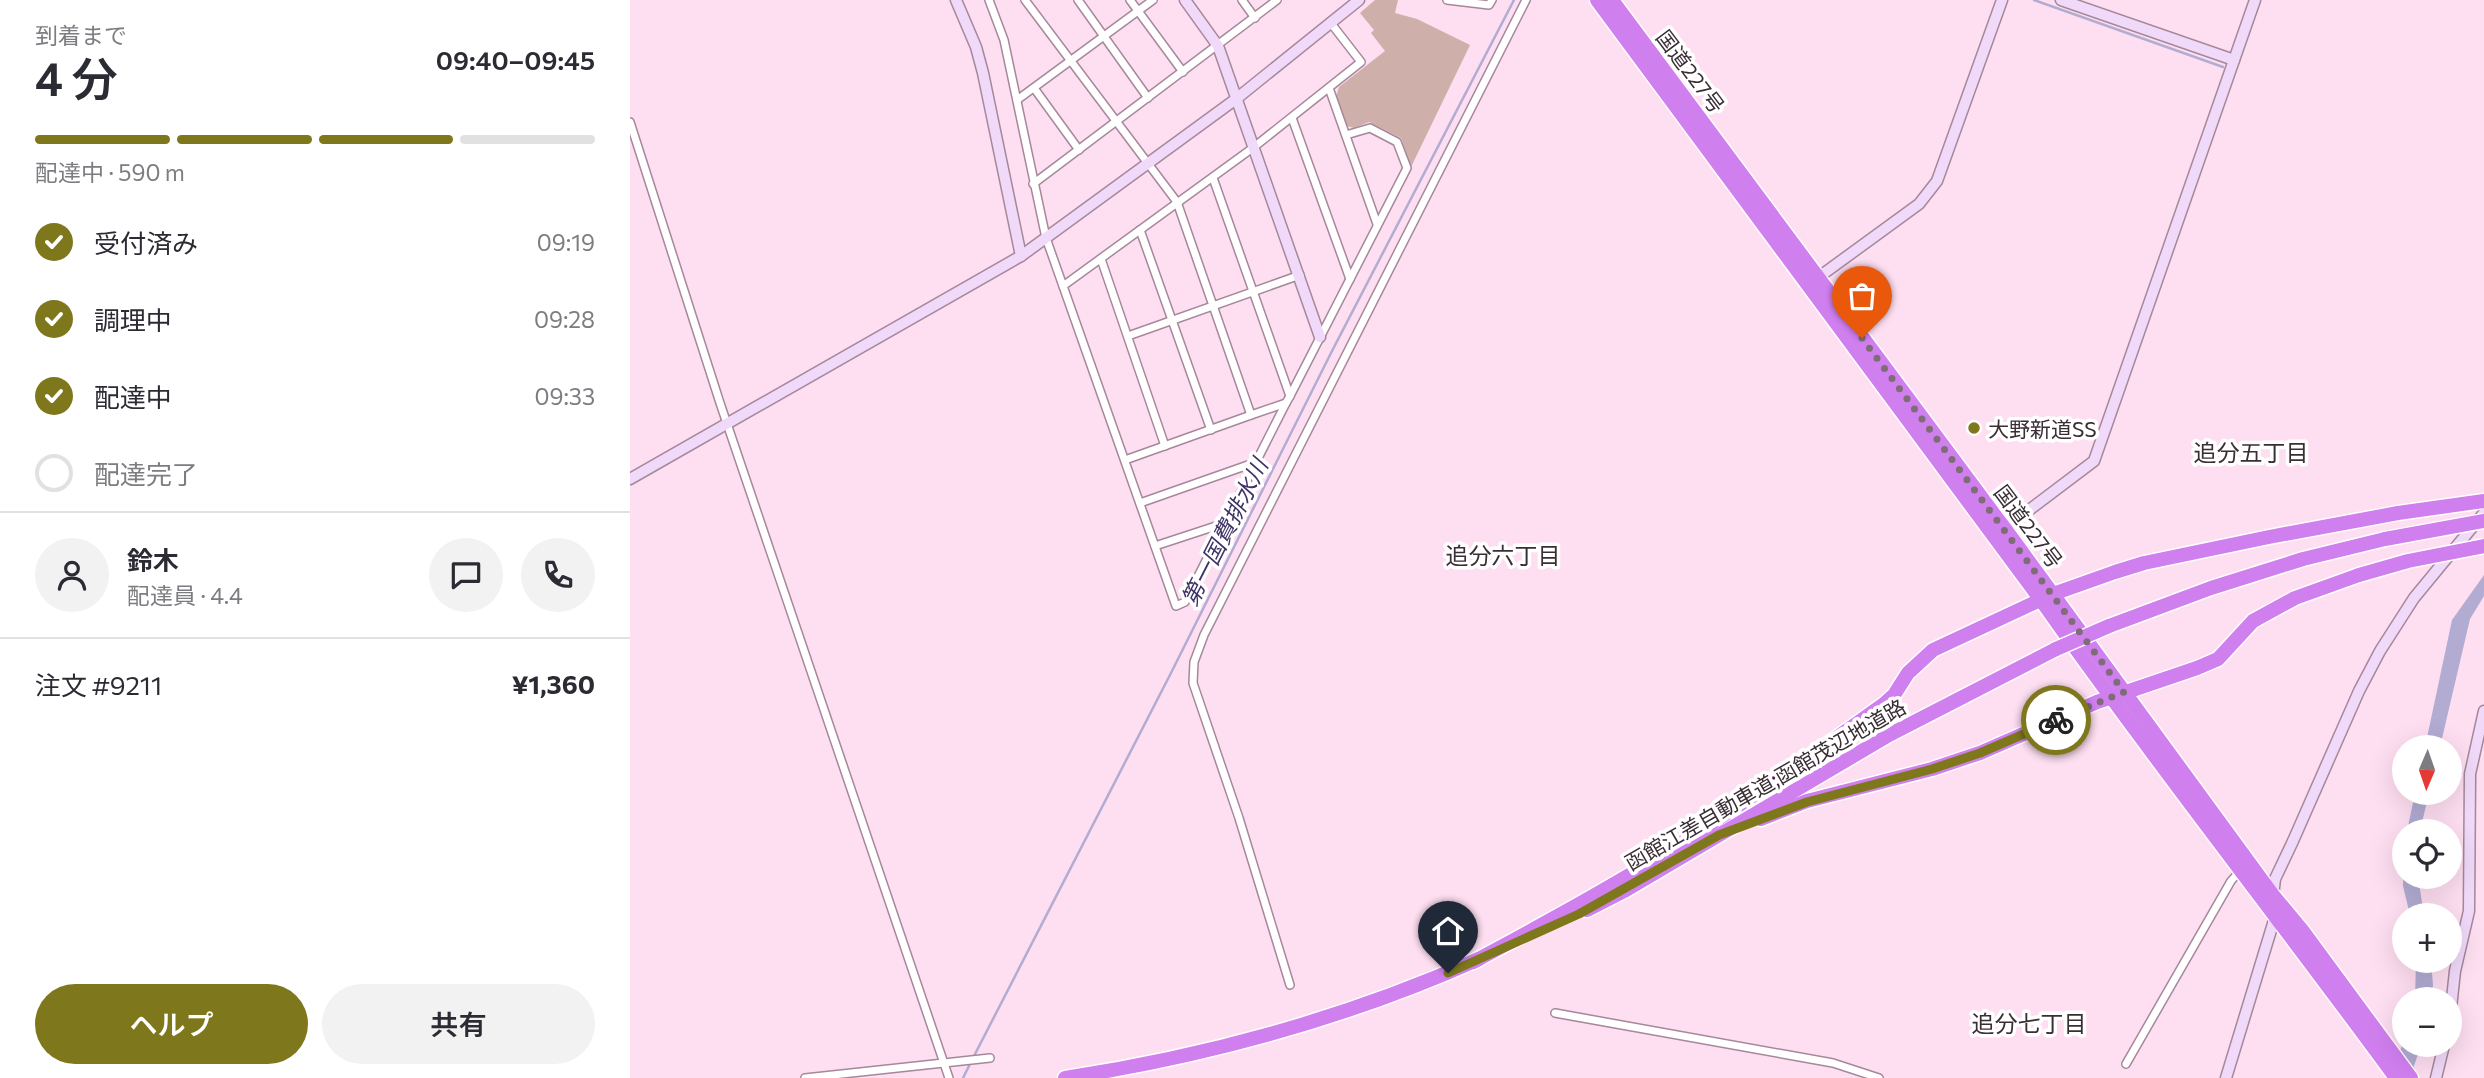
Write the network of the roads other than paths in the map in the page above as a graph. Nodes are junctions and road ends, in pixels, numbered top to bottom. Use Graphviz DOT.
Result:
graph roads {
  1 [pos="956,0"];
  2 [pos="989,0"];
  3 [pos="1025,0"];
  4 [pos="1078,0"];
  5 [pos="1130,0"];
  6 [pos="1153,0"];
  7 [pos="1185,0"];
  8 [pos="1241,0"];
  9 [pos="1268,0"];
  10 [pos="1278,0"];
  11 [pos="1359,0"];
  12 [pos="1447,0"];
  13 [pos="1492,0"];
  14 [pos="1526,0"];
  15 [pos="1597,0"];
  16 [pos="1612,0"];
  17 [pos="2002,0"];
  18 [pos="2061,0"];
  19 [pos="2255,0"];
  20 [pos="1138,11"];
  21 [pos="1263,12"];
  22 [pos="1255,18"];
  23 [pos="1330,22"];
  24 [pos="1104,36"];
  25 [pos="1217,47"];
  26 [pos="2234,60"];
  27 [pos="1070,61"];
  28 [pos="1183,72"];
  29 [pos="1034,88"];
  30 [pos="1329,88"];
  31 [pos="1148,97"];
  32 [pos="1236,99"];
  33 [pos="1017,100"];
  34 [pos="1292,118"];
  35 [pos="630,122"];
  36 [pos="1115,122"];
  37 [pos="1346,135"];
  38 [pos="1254,147"];
  39 [pos="1079,150"];
  40 [pos="1147,163"];
  41 [pos="1213,177"];
  42 [pos="1034,184"];
  43 [pos="1177,202"];
  44 [pos="1377,224"];
  45 [pos="1140,230"];
  46 [pos="1046,238"];
  47 [pos="1021,256"];
  48 [pos="1101,259"];
  49 [pos="1300,275"];
  50 [pos="1350,279"];
  51 [pos="1813,281"];
  52 [pos="1063,286"];
  53 [pos="1253,291"];
  54 [pos="1213,305"];
  55 [pos="1172,321"];
  56 [pos="1128,336"];
  57 [pos="1320,337"];
  58 [pos="1288,400"];
  59 [pos="1251,415"];
  60 [pos="728,422"];
  61 [pos="1211,429"];
  62 [pos="1166,446"];
  63 [pos="1125,460"];
  64 [pos="1254,467"];
  65 [pos="630,479"];
  66 [pos="2484,501"];
  67 [pos="1140,503"];
  68 [pos="2484,513"];
  69 [pos="2484,521"];
  70 [pos="1223,527"];
  71 [pos="1999,532"];
  72 [pos="1155,546"];
  73 [pos="2484,546"];
  74 [pos="2047,597"];
  75 [pos="2124,692"];
  76 [pos="2109,697"];
  77 [pos="2484,711"];
  78 [pos="1719,835"];
  79 [pos="2241,870"];
  80 [pos="2273,894"];
  81 [pos="1581,909"];
  82 [pos="2275,917"];
  83 [pos="1290,985"];
  84 [pos="2453,987"];
  85 [pos="1555,1013"];
  86 [pos="2383,1051"];
  87 [pos="2441,1057"];
  88 [pos="990,1058"];
  89 [pos="944,1064"];
  90 [pos="2126,1064"];
  91 [pos="805,1078"];
  92 [pos="949,1078"];
  93 [pos="1065,1078"];
  94 [pos="1879,1078"];
  95 [pos="2226,1078"];
  96 [pos="2396,1078"];
  97 [pos="2411,1078"];
  98 [pos="2437,1078"];
  1 -- 47 [label="street"];
  2 -- 33 [label="street"];
  3 -- 27 [label="street"];
  4 -- 24 [label="street"];
  5 -- 20 [label="street"];
  6 -- 20 [label="street"];
  7 -- 25 [label="street"];
  8 -- 22 [label="street"];
  9 -- 21 [label="street"];
  10 -- 21 [label="street"];
  11 -- 23 [label="street"];
  12 -- 13 [label="street"];
  14 -- 83 [label="street"];
  15 -- 51 [label="highway, 国道227号"];
  16 -- 51 [label="highway, 国道227号"];
  17 -- 51 [label="street"];
  18 -- 26 [label="street"];
  19 -- 26 [label="street"];
  20 -- 24 [label="street"];
  20 -- 28 [label="street"];
  21 -- 22 [label="street"];
  22 -- 25 [label="street"];
  23 -- 30 [label="street"];
  23 -- 32 [label="street"];
  24 -- 27 [label="street"];
  24 -- 31 [label="street"];
  25 -- 28 [label="street"];
  25 -- 32 [label="street"];
  26 -- 71 [label="street"];
  27 -- 29 [label="street"];
  27 -- 36 [label="street"];
  28 -- 31 [label="street"];
  29 -- 33 [label="street"];
  29 -- 39 [label="street"];
  30 -- 34 [label="street"];
  30 -- 37 [label="street"];
  31 -- 36 [label="street"];
  32 -- 38 [label="street"];
  32 -- 40 [label="street"];
  33 -- 42 [label="street"];
  34 -- 38 [label="street"];
  34 -- 50 [label="street"];
  35 -- 60 [label="street"];
  36 -- 39 [label="street"];
  36 -- 40 [label="street"];
  37 -- 44 [label="street"];
  37 -- 44 [label="street"];
  38 -- 41 [label="street"];
  38 -- 49 [label="street"];
  39 -- 42 [label="street"];
  40 -- 43 [label="street"];
  40 -- 46 [label="street"];
  41 -- 43 [label="street"];
  41 -- 53 [label="street"];
  42 -- 46 [label="street"];
  43 -- 45 [label="street"];
  43 -- 54 [label="street"];
  44 -- 50 [label="street"];
  45 -- 48 [label="street"];
  45 -- 55 [label="street"];
  46 -- 47 [label="street"];
  46 -- 52 [label="street"];
  47 -- 60 [label="street"];
  48 -- 52 [label="street"];
  48 -- 56 [label="street"];
  49 -- 53 [label="street"];
  49 -- 57 [label="street"];
  50 -- 57 [label="street"];
  51 -- 71 [label="highway, 国道227号"];
  52 -- 63 [label="street"];
  53 -- 54 [label="street"];
  53 -- 58 [label="street"];
  54 -- 55 [label="street"];
  54 -- 59 [label="street"];
  55 -- 56 [label="street"];
  55 -- 61 [label="street"];
  56 -- 62 [label="street"];
  57 -- 58 [label="street"];
  58 -- 59 [label="street"];
  58 -- 64 [label="street"];
  59 -- 61 [label="street"];
  60 -- 65 [label="street"];
  60 -- 89 [label="street"];
  61 -- 62 [label="street"];
  62 -- 63 [label="street"];
  63 -- 67 [label="street"];
  64 -- 67 [label="street"];
  64 -- 70 [label="street"];
  66 -- 74 [label="highway"];
  67 -- 72 [label="street"];
  68 -- 80 [label="street"];
  69 -- 78 [label="highway, 函館江差自動車道;函館茂辺地道路, bridge"];
  70 -- 72 [label="street"];
  70 -- 72 [label="street"];
  71 -- 74 [label="highway, 国道227号"];
  73 -- 75 [label="highway, bridge"];
  74 -- 75 [label="highway, 国道227号"];
  74 -- 76 [label="highway, 国道227号"];
  74 -- 81 [label="highway"];
  75 -- 76 [label="highway"];
  75 -- 80 [label="highway, 国道227号"];
  76 -- 78 [label="highway"];
  76 -- 79 [label="highway, 国道227号"];
  77 -- 84 [label="street"];
  78 -- 81 [label="highway, 函館江差自動車道;函館茂辺地道路"];
  79 -- 82 [label="highway, 国道227号"];
  79 -- 90 [label="street"];
  80 -- 82 [label="street"];
  80 -- 86 [label="highway, 国道227号"];
  81 -- 93 [label="highway, 函館江差自動車道;函館茂辺地道路"];
  82 -- 86 [label="highway, 国道227号"];
  82 -- 95 [label="street"];
  85 -- 94 [label="street"];
  86 -- 96 [label="highway, 国道227号"];
  86 -- 97 [label="highway, 国道227号"];
  87 -- 98 [label="street"];
  88 -- 89 [label="street"];
  89 -- 91 [label="street"];
  89 -- 92 [label="street"];
}
